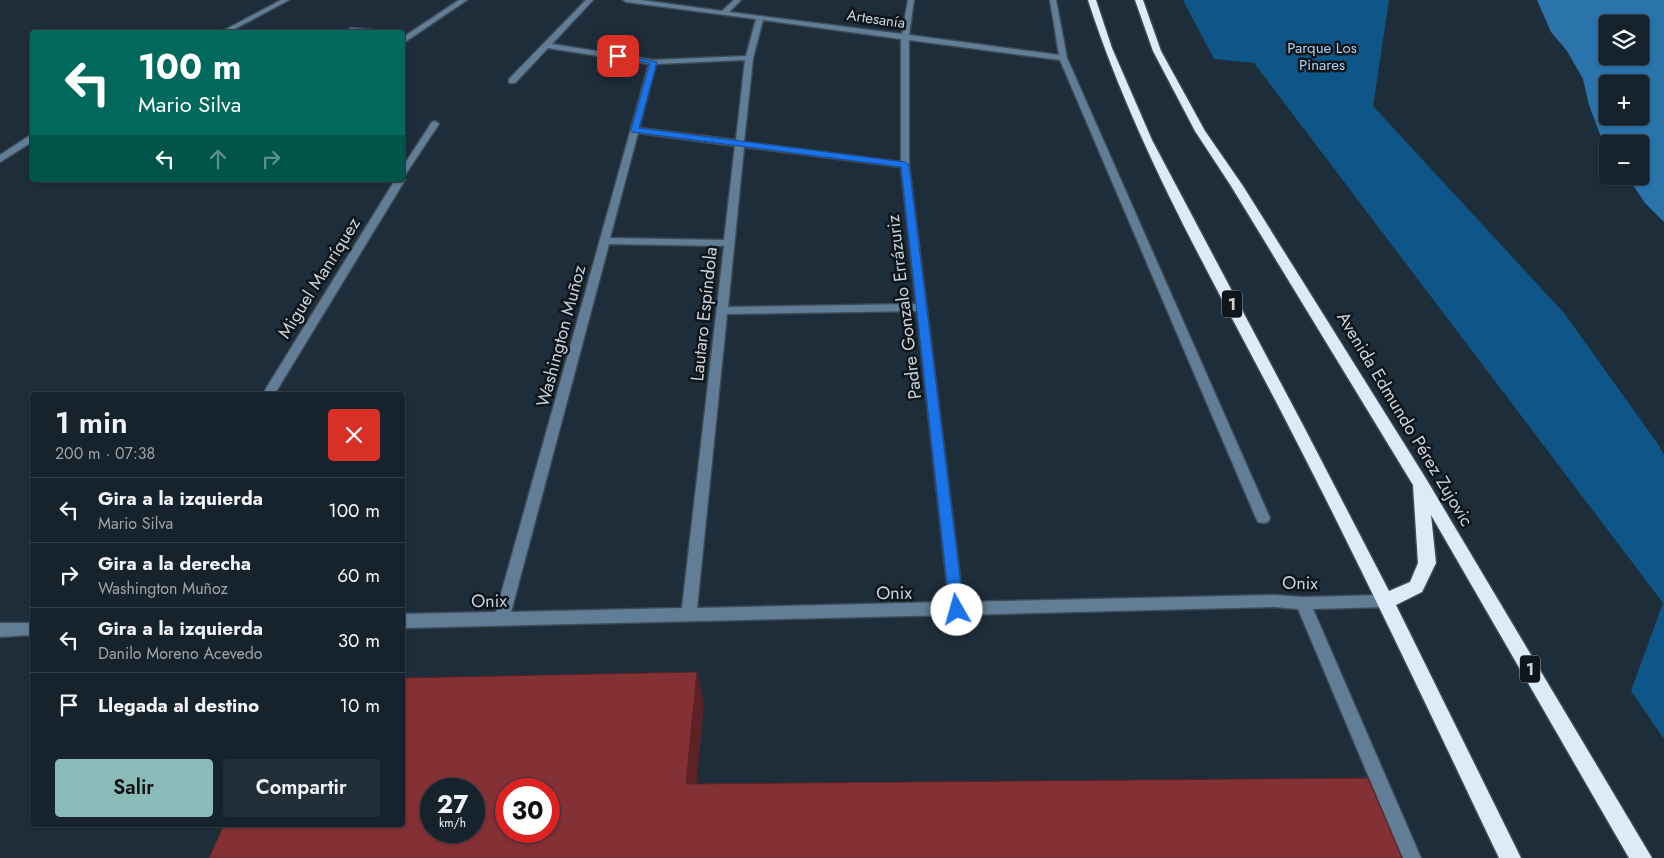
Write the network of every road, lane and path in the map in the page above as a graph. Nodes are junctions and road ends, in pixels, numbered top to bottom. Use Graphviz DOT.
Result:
graph roads {
  1 [pos="286,0"];
  2 [pos="464,0"];
  3 [pos="590,0"];
  4 [pos="626,0"];
  5 [pos="738,0"];
  6 [pos="911,0"];
  7 [pos="1053,0"];
  8 [pos="1092,0"];
  9 [pos="1140,0"];
  10 [pos="724,13"];
  11 [pos="760,18"];
  12 [pos="229,30"];
  13 [pos="905,37"];
  14 [pos="405,38"];
  15 [pos="546,45"];
  16 [pos="749,58"];
  17 [pos="1063,58"];
  18 [pos="653,62"];
  19 [pos="512,80"];
  20 [pos="434,124"];
  21 [pos="635,130"];
  22 [pos="30,139"];
  23 [pos="740,143"];
  24 [pos="0,159"];
  25 [pos="905,165"];
  26 [pos="405,171"];
  27 [pos="399,182"];
  28 [pos="605,242"];
  29 [pos="730,244"];
  30 [pos="922,307"];
  31 [pos="722,311"];
  32 [pos="270,392"];
  33 [pos="1419,481"];
  34 [pos="1263,518"];
  35 [pos="1386,601"];
  36 [pos="1303,603"];
  37 [pos="957,610"];
  38 [pos="689,615"];
  39 [pos="502,619"];
  40 [pos="405,621"];
  41 [pos="30,629"];
  42 [pos="0,630"];
  43 [pos="1412,858"];
  44 [pos="1510,858"];
  45 [pos="1641,858"];
  1 -- 12 [label="street"];
  2 -- 14 [label="street"];
  3 -- 15 [label="street"];
  4 -- 10 [label="street, Artesanía"];
  5 -- 10 [label="street"];
  6 -- 13 [label="street, Padre Gonzalo Errázuriz"];
  7 -- 17 [label="street"];
  8 -- 35 [label="highway, 1"];
  9 -- 33 [label="highway, Avenida Edmundo Pérez Zujovic / 1"];
  10 -- 11 [label="street, Artesanía"];
  11 -- 13 [label="street, Artesanía"];
  11 -- 16 [label="street, Lautaro Espíndola"];
  13 -- 17 [label="street, Artesanía"];
  13 -- 25 [label="street, Padre Gonzalo Errázuriz"];
  15 -- 18 [label="street"];
  15 -- 19 [label="street"];
  16 -- 18 [label="street"];
  16 -- 23 [label="street, Lautaro Espíndola"];
  17 -- 34 [label="street"];
  18 -- 21 [label="street, Washington Muñoz"];
  20 -- 26 [label="street"];
  21 -- 23 [label="street"];
  21 -- 28 [label="street, Washington Muñoz"];
  22 -- 24 [label="street"];
  23 -- 25 [label="street"];
  23 -- 29 [label="street, Lautaro Espíndola"];
  25 -- 30 [label="street, Padre Gonzalo Errázuriz"];
  27 -- 32 [label="street, Miguel Manríquez"];
  28 -- 29 [label="street"];
  28 -- 39 [label="street, Washington Muñoz"];
  29 -- 31 [label="street, Lautaro Espíndola"];
  30 -- 31 [label="street"];
  30 -- 37 [label="street, Padre Gonzalo Errázuriz"];
  31 -- 38 [label="street, Lautaro Espíndola"];
  33 -- 35 [label="highway"];
  33 -- 45 [label="highway, Avenida Edmundo Pérez Zujovic / 1"];
  35 -- 36 [label="street, Onix"];
  35 -- 44 [label="highway, 1"];
  36 -- 37 [label="street, Onix"];
  36 -- 43 [label="street"];
  37 -- 38 [label="street, Onix"];
  38 -- 39 [label="street, Onix"];
  39 -- 40 [label="street, Onix"];
  41 -- 42 [label="street"];
}
